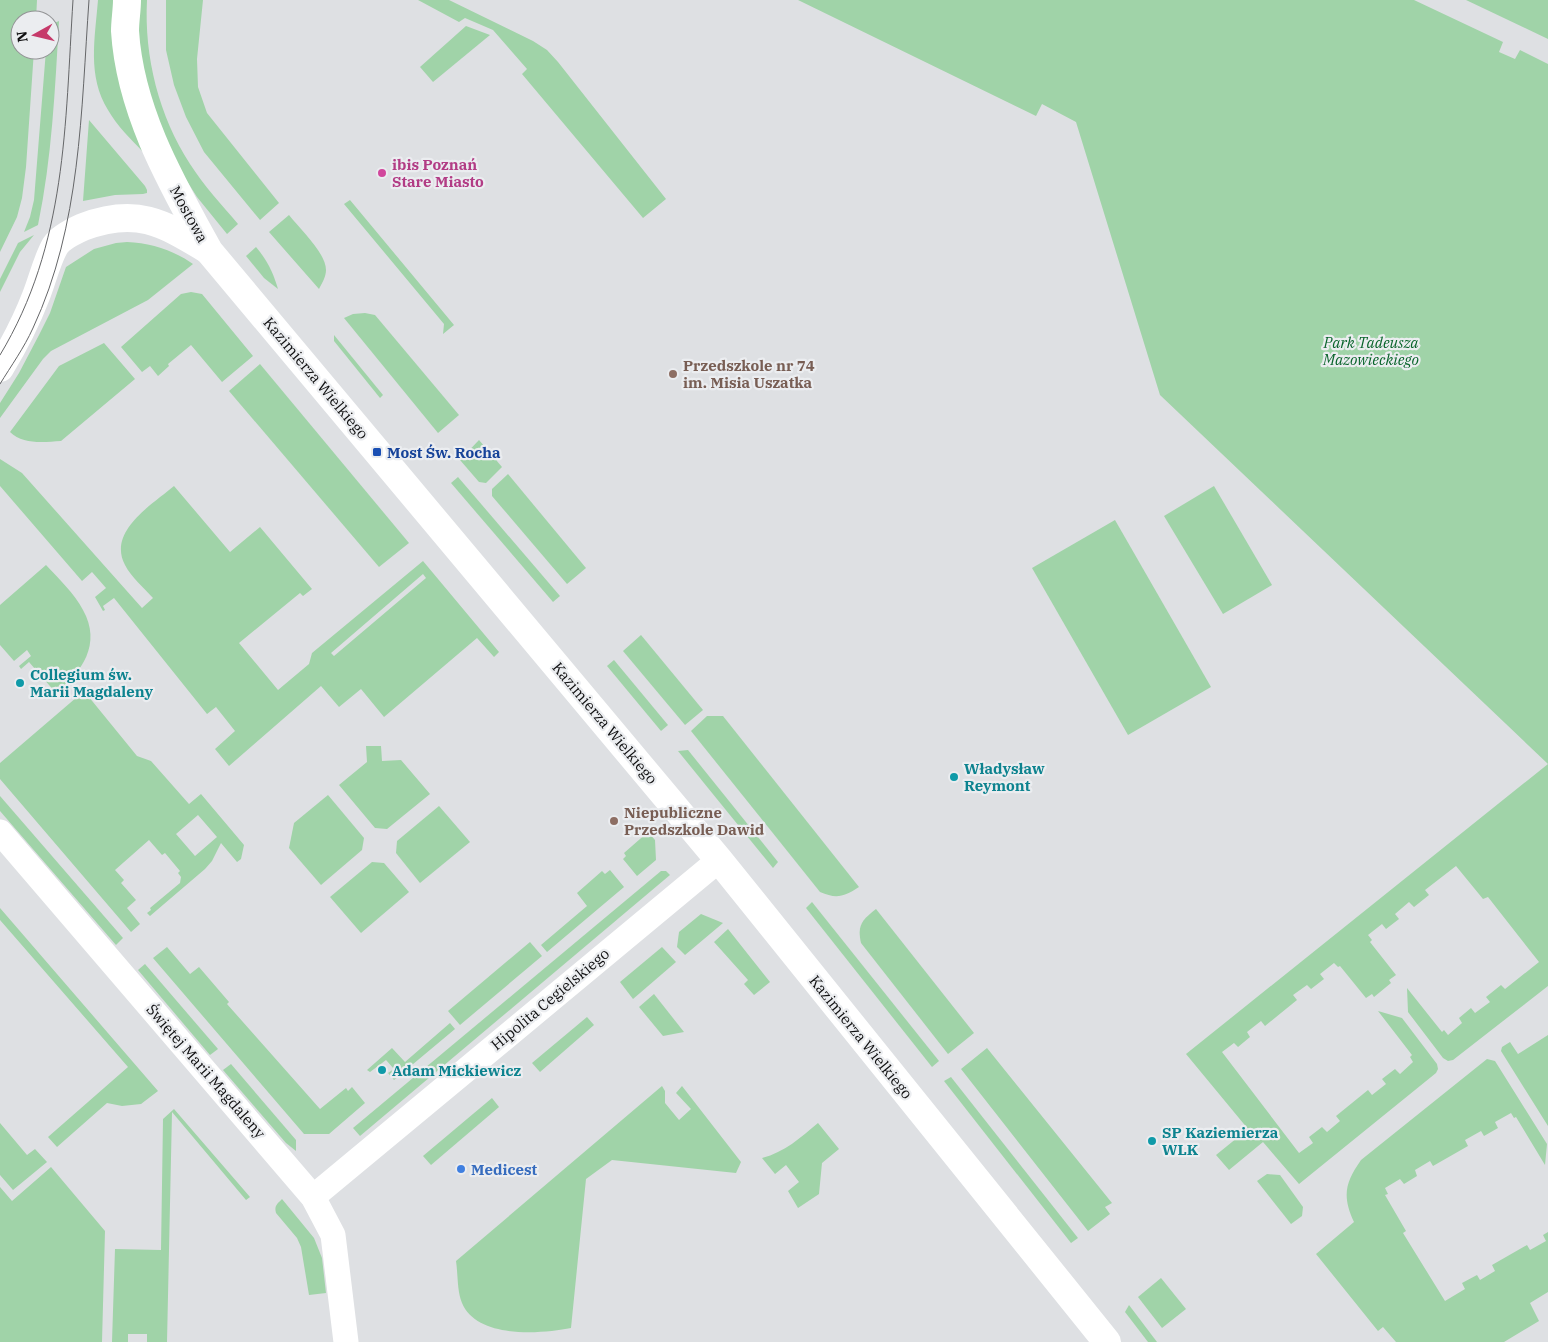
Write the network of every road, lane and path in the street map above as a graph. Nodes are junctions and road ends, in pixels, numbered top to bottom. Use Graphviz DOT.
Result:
graph roads {
  1 [pos="127,0"];
  2 [pos="209,251"];
  3 [pos="0,368"];
  4 [pos="0,832"];
  5 [pos="719,860"];
  6 [pos="313,1197"];
  7 [pos="346,1342"];
  8 [pos="1107,1342"];
  1 -- 2 [label="street, Mostowa"];
  2 -- 3 [label="street, Mostowa"];
  2 -- 5 [label="street, Kazimierza Wielkiego"];
  4 -- 6 [label="street, Świętej Marii Magdaleny"];
  5 -- 6 [label="street, Hipolita Cegielskiego"];
  5 -- 8 [label="street, Kazimierza Wielkiego"];
  6 -- 7 [label="street, Świętej Marii Magdaleny"];
}
